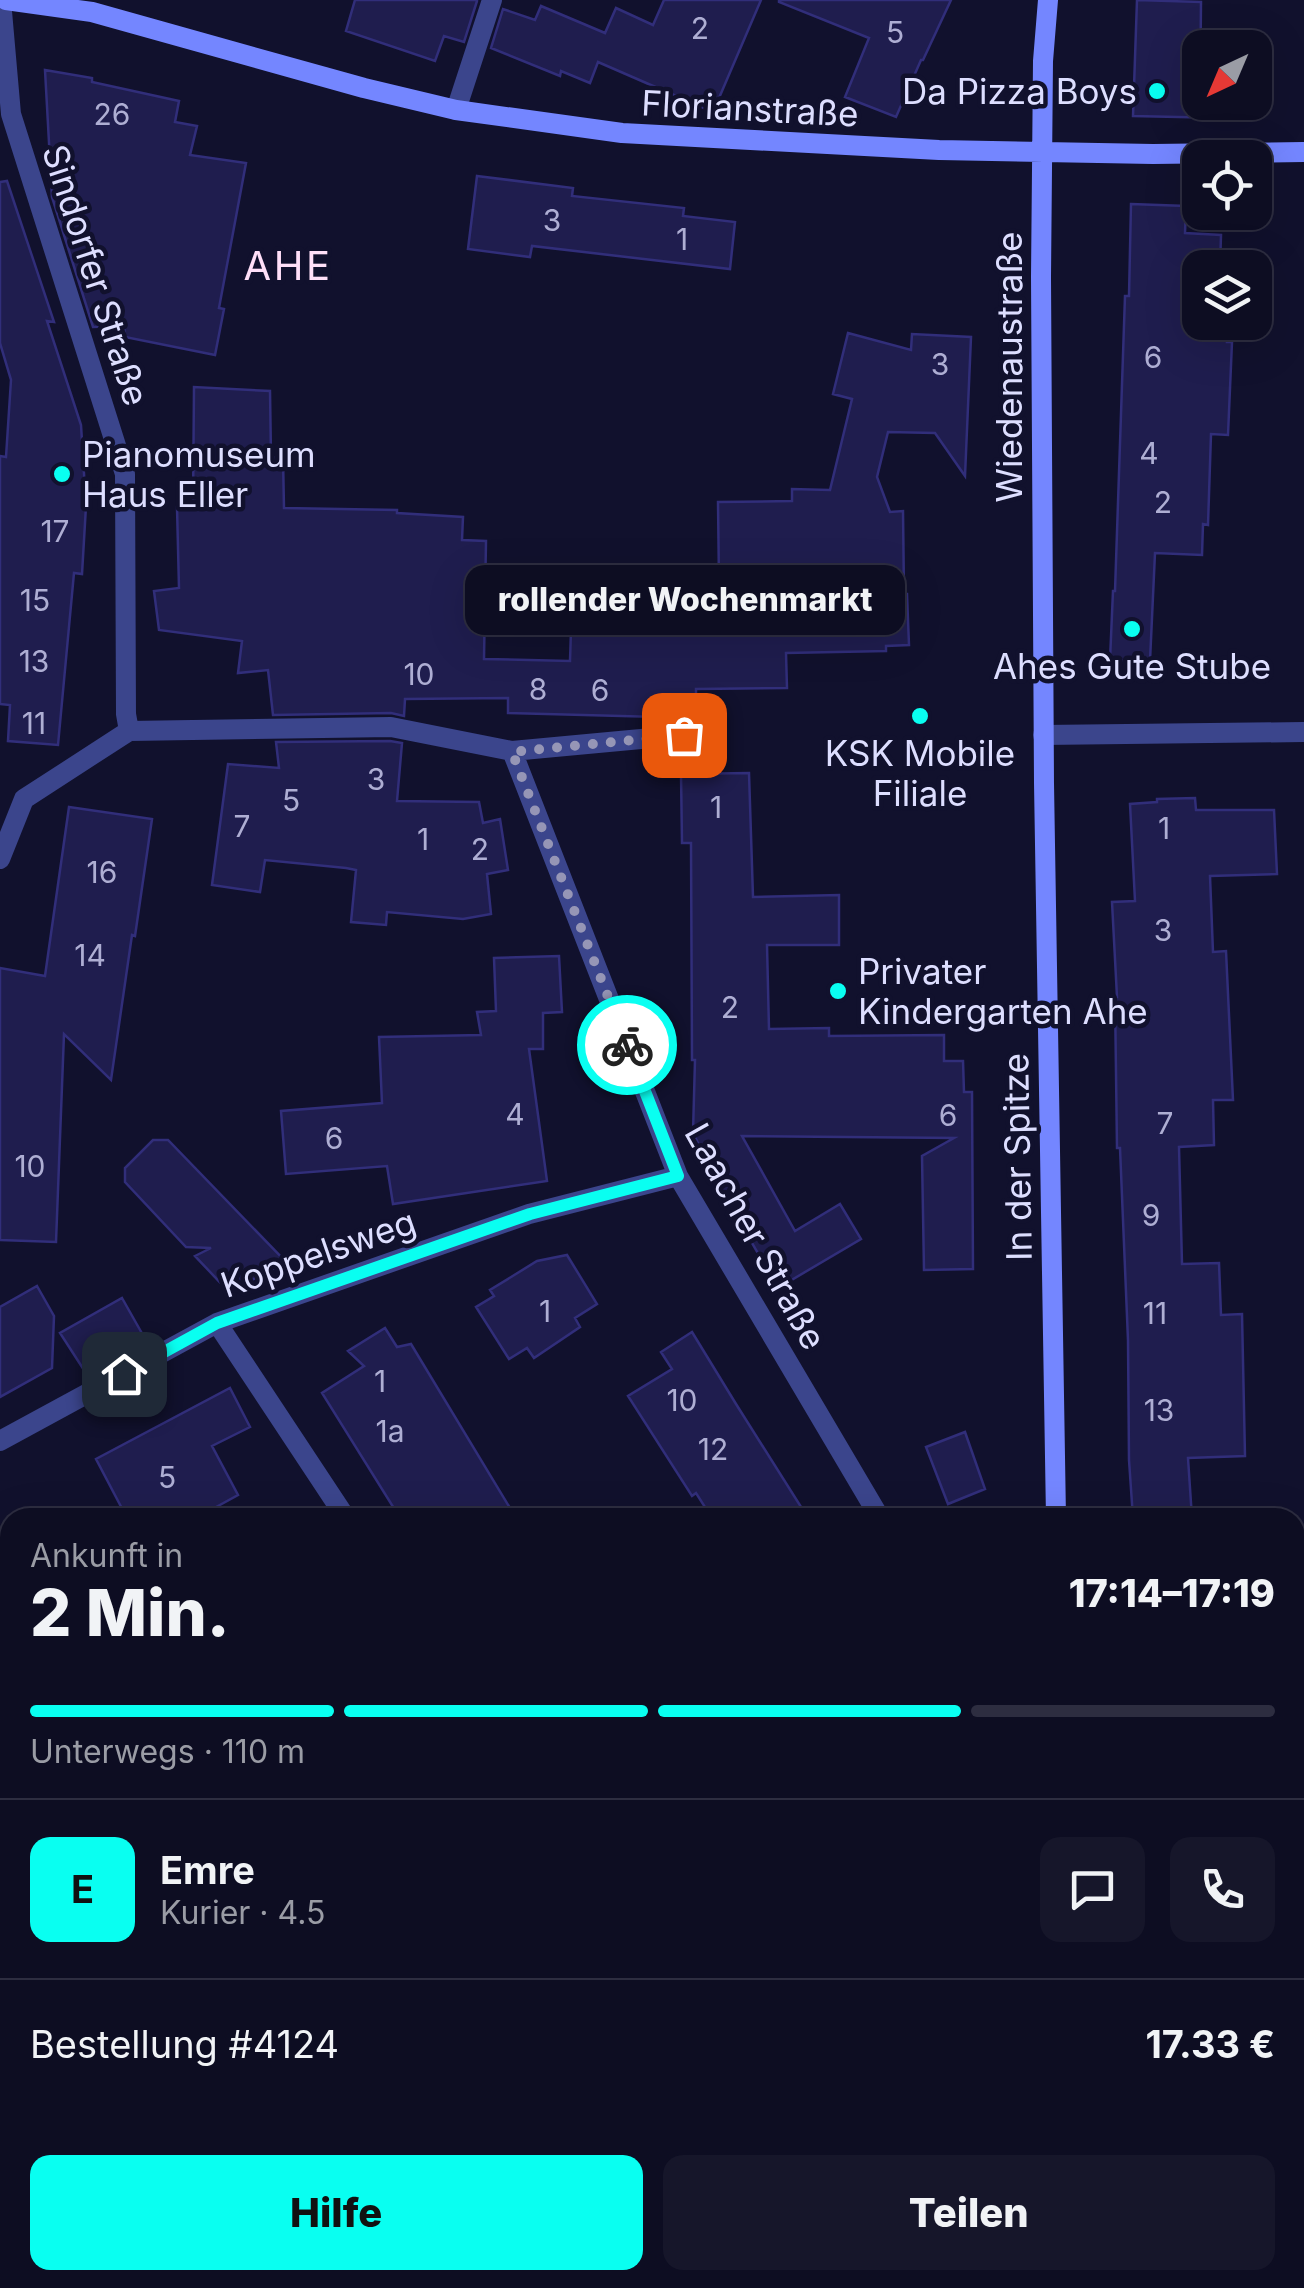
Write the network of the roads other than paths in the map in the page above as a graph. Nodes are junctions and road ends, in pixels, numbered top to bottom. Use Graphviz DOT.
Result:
graph roads {
  1 [pos="4,0"];
  2 [pos="492,0"];
  3 [pos="1048,0"];
  4 [pos="456,110"];
  5 [pos="1043,150"];
  6 [pos="1304,152"];
  7 [pos="129,730"];
  8 [pos="1304,732"];
  9 [pos="1043,734"];
  10 [pos="684,735"];
  11 [pos="512,752"];
  12 [pos="0,858"];
  13 [pos="678,1176"];
  14 [pos="217,1323"];
  15 [pos="0,1442"];
  16 [pos="339,1508"];
  17 [pos="874,1508"];
  18 [pos="1056,1508"];
  1 -- 4 [label="street, Florianstraße"];
  1 -- 7 [label="street, Sindorfer Straße"];
  2 -- 4 [label="street"];
  3 -- 5 [label="street, Wiedenaustraße"];
  4 -- 5 [label="street, Florianstraße"];
  5 -- 6 [label="street, Florianstraße"];
  5 -- 9 [label="street, Wiedenaustraße"];
  7 -- 11 [label="street"];
  7 -- 12 [label="street"];
  8 -- 9 [label="street"];
  9 -- 18 [label="street, In der Spitze"];
  10 -- 11 [label="street"];
  11 -- 13 [label="street, Laacher Straße"];
  13 -- 14 [label="street, Koppelsweg"];
  13 -- 17 [label="street, Laacher Straße"];
  14 -- 15 [label="street, Koppelsweg"];
  14 -- 16 [label="street"];
}
